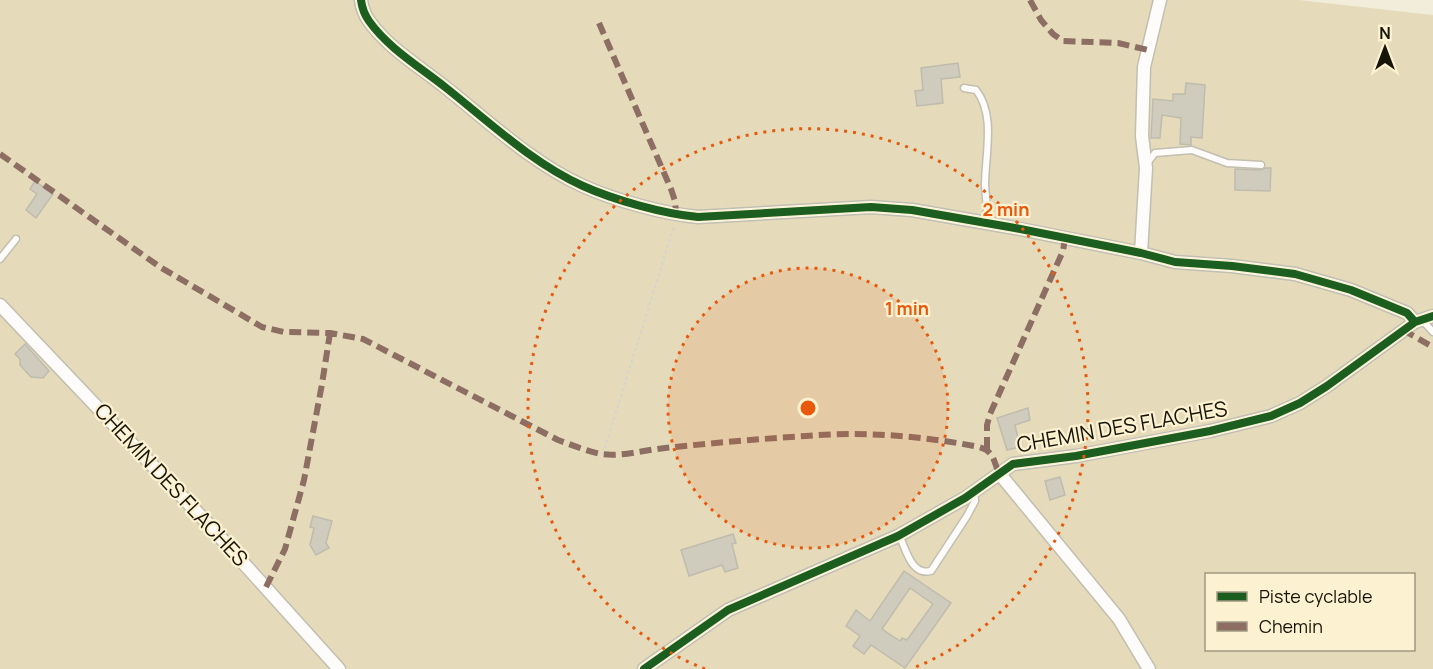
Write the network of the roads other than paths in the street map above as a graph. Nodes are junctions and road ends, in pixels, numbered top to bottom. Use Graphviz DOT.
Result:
graph roads {
  1 [pos="361,0"];
  2 [pos="1160,0"];
  3 [pos="964,88"];
  4 [pos="1261,165"];
  5 [pos="1146,168"];
  6 [pos="988,223"];
  7 [pos="16,239"];
  8 [pos="1141,253"];
  9 [pos="0,260"];
  10 [pos="0,305"];
  11 [pos="1423,319"];
  12 [pos="1433,332"];
  13 [pos="999,472"];
  14 [pos="973,492"];
  15 [pos="899,535"];
  16 [pos="339,669"];
  17 [pos="644,669"];
  18 [pos="1149,669"];
  1 -- 6 [label="street"];
  2 -- 5 [label="street"];
  3 -- 6 [label="lane"];
  4 -- 5 [label="lane"];
  5 -- 8 [label="street"];
  6 -- 8 [label="street"];
  7 -- 9 [label="lane"];
  8 -- 11 [label="street"];
  10 -- 16 [label="street, CHEMIN DES FLACHES"];
  11 -- 12 [label="lane"];
  11 -- 13 [label="street, CHEMIN DES FLACHES"];
  13 -- 14 [label="street, CHEMIN DES FLACHES"];
  13 -- 18 [label="street"];
  14 -- 15 [label="street, CHEMIN DES FLACHES"];
  14 -- 15 [label="lane"];
  15 -- 17 [label="street, CHEMIN DES FLACHES"];
}
